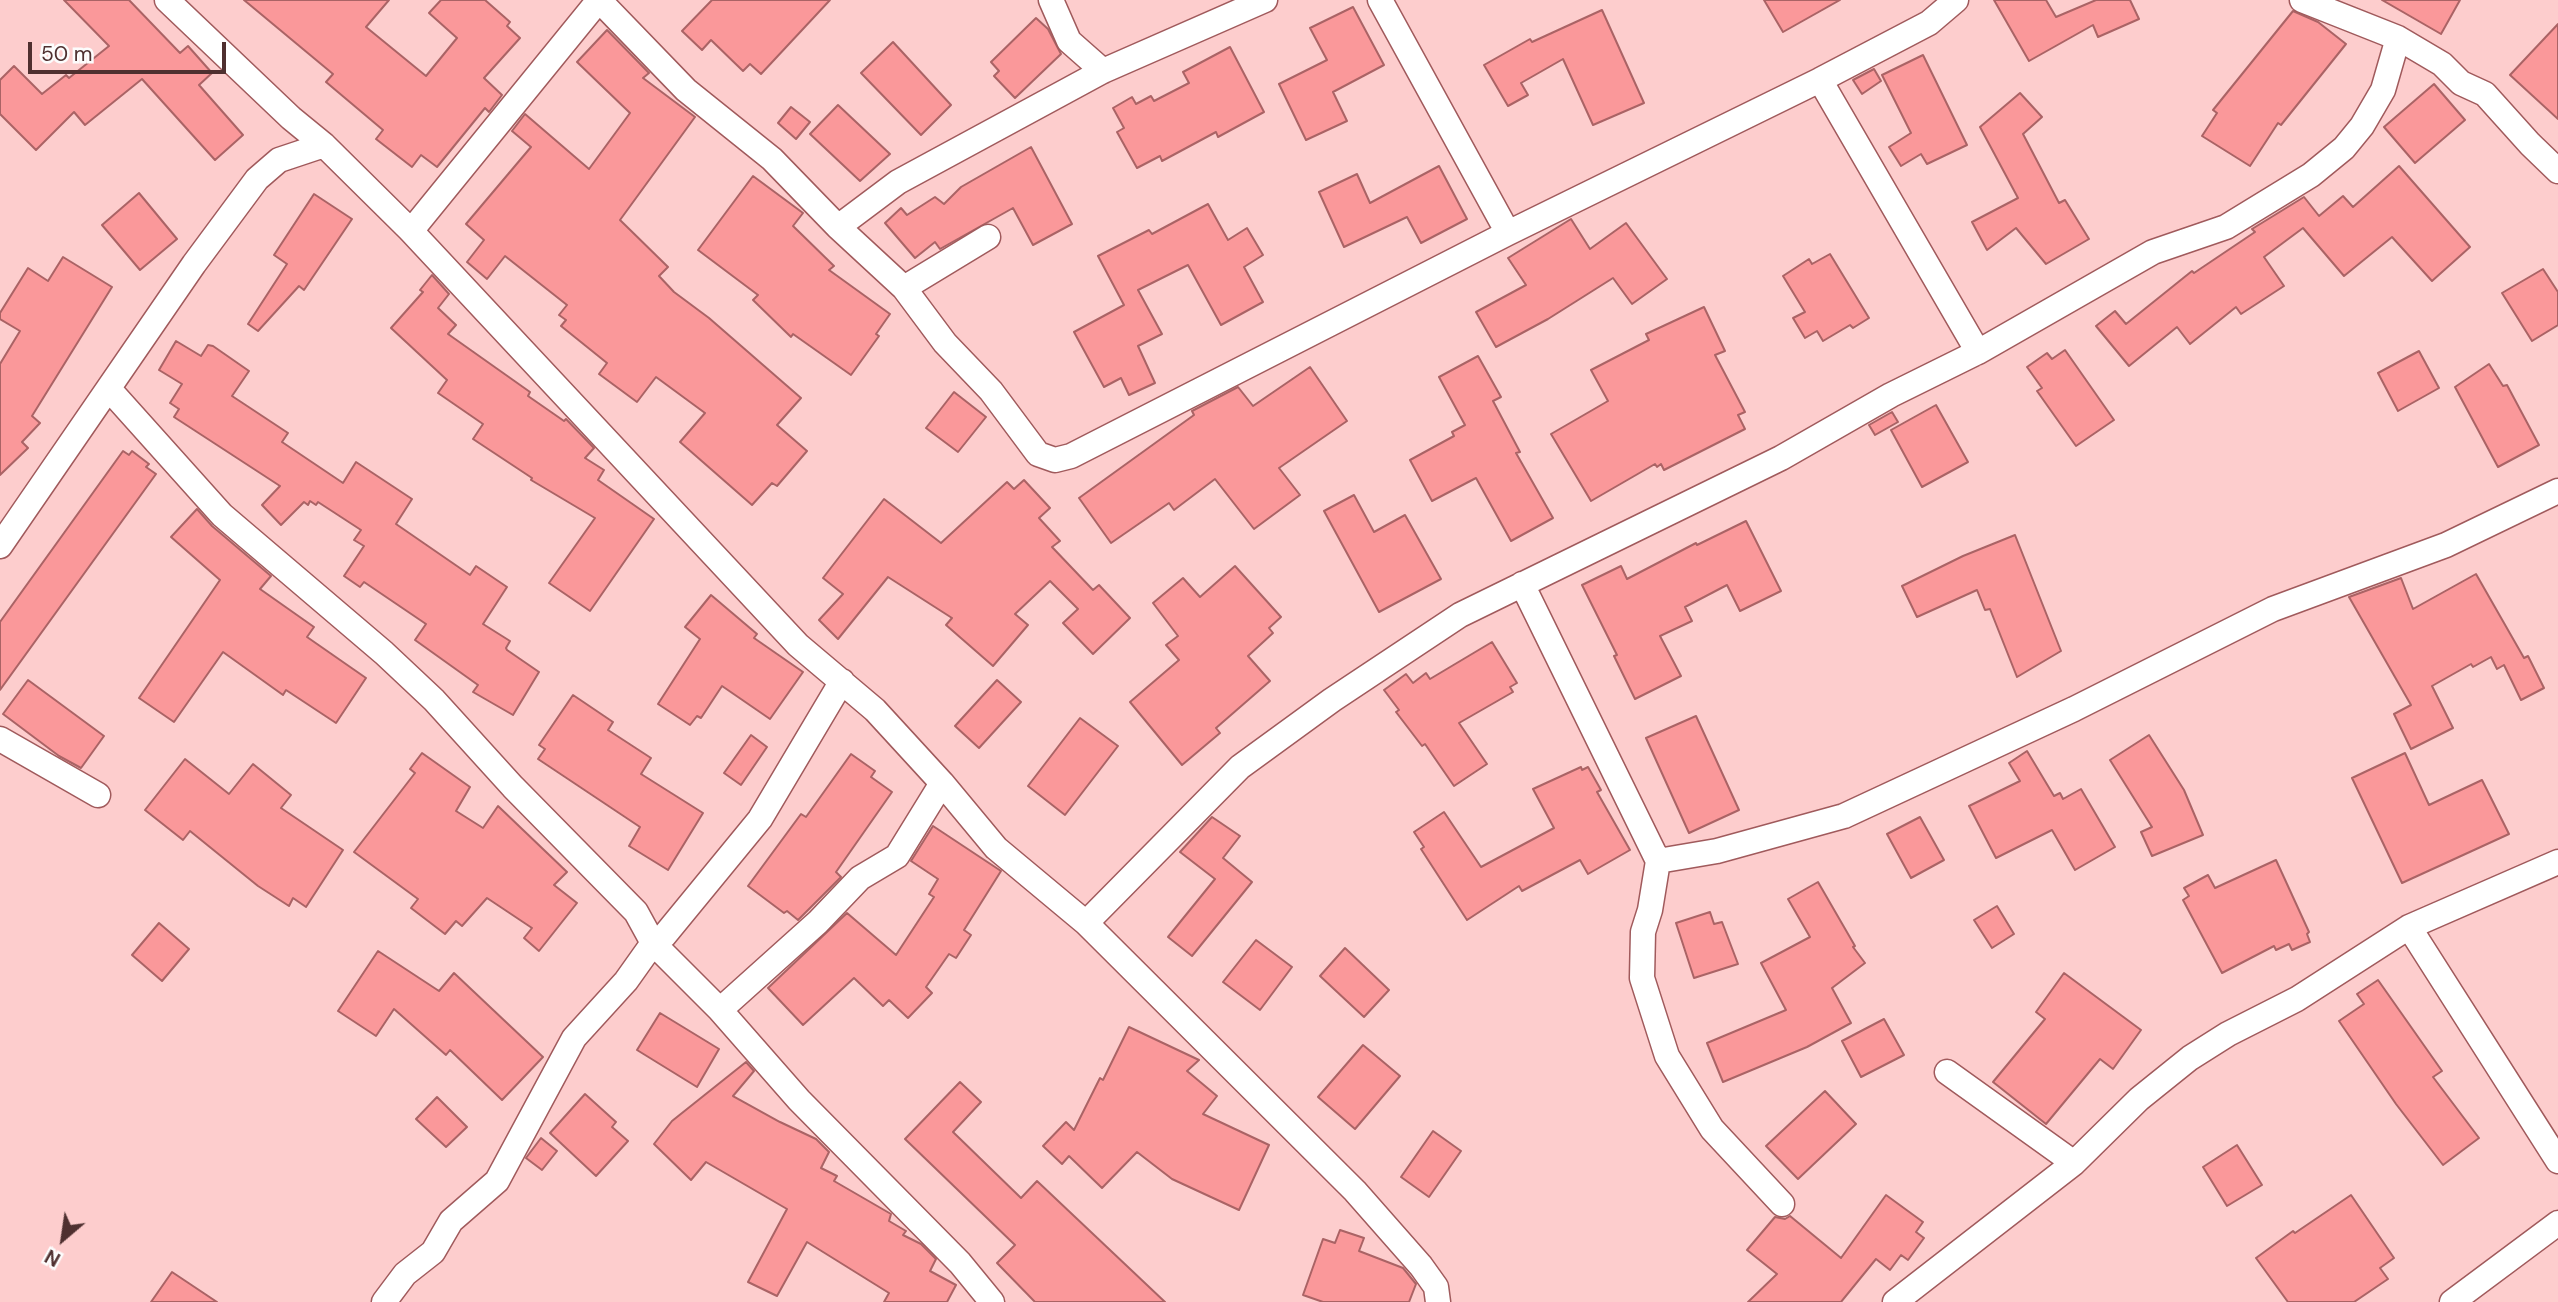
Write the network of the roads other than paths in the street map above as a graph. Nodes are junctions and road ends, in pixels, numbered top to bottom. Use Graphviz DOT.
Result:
graph roads {
  1 [pos="167,0"];
  2 [pos="599,0"];
  3 [pos="1051,0"];
  4 [pos="1265,0"];
  5 [pos="1380,0"];
  6 [pos="1956,0"];
  7 [pos="2302,0"];
  8 [pos="2398,38"];
  9 [pos="1103,71"];
  10 [pos="1820,80"];
  11 [pos="324,145"];
  12 [pos="2558,171"];
  13 [pos="838,227"];
  14 [pos="411,231"];
  15 [pos="1508,233"];
  16 [pos="988,237"];
  17 [pos="904,288"];
  18 [pos="1979,352"];
  19 [pos="109,389"];
  20 [pos="2558,491"];
  21 [pos="0,545"];
  22 [pos="1522,584"];
  23 [pos="842,681"];
  24 [pos="0,739"];
  25 [pos="942,783"];
  26 [pos="98,794"];
  27 [pos="1658,861"];
  28 [pos="2558,862"];
  29 [pos="1086,923"];
  30 [pos="2409,927"];
  31 [pos="653,943"];
  32 [pos="720,1010"];
  33 [pos="1947,1072"];
  34 [pos="2558,1161"];
  35 [pos="2074,1163"];
  36 [pos="1782,1204"];
  37 [pos="2558,1223"];
  38 [pos="384,1302"];
  39 [pos="992,1302"];
  40 [pos="1438,1302"];
  41 [pos="1895,1302"];
  42 [pos="2452,1302"];
  1 -- 11 [label="street"];
  2 -- 13 [label="street"];
  2 -- 14 [label="street"];
  3 -- 9 [label="street"];
  4 -- 9 [label="street"];
  5 -- 15 [label="street"];
  6 -- 10 [label="street"];
  7 -- 8 [label="street"];
  8 -- 12 [label="street"];
  8 -- 18 [label="street"];
  9 -- 13 [label="street"];
  10 -- 15 [label="street"];
  10 -- 18 [label="street"];
  11 -- 14 [label="street"];
  11 -- 19 [label="street"];
  13 -- 17 [label="street"];
  14 -- 23 [label="street"];
  15 -- 17 [label="street"];
  16 -- 17 [label="street"];
  18 -- 22 [label="street"];
  19 -- 21 [label="street"];
  19 -- 31 [label="street"];
  20 -- 27 [label="street"];
  22 -- 27 [label="street"];
  22 -- 29 [label="street"];
  23 -- 25 [label="street"];
  23 -- 31 [label="street"];
  24 -- 26 [label="street"];
  25 -- 29 [label="street"];
  25 -- 32 [label="street"];
  27 -- 36 [label="street"];
  28 -- 30 [label="street"];
  29 -- 40 [label="street"];
  30 -- 34 [label="street"];
  30 -- 35 [label="street"];
  31 -- 32 [label="street"];
  31 -- 38 [label="street"];
  32 -- 39 [label="street"];
  33 -- 35 [label="street"];
  35 -- 41 [label="street"];
  37 -- 42 [label="street"];
}
